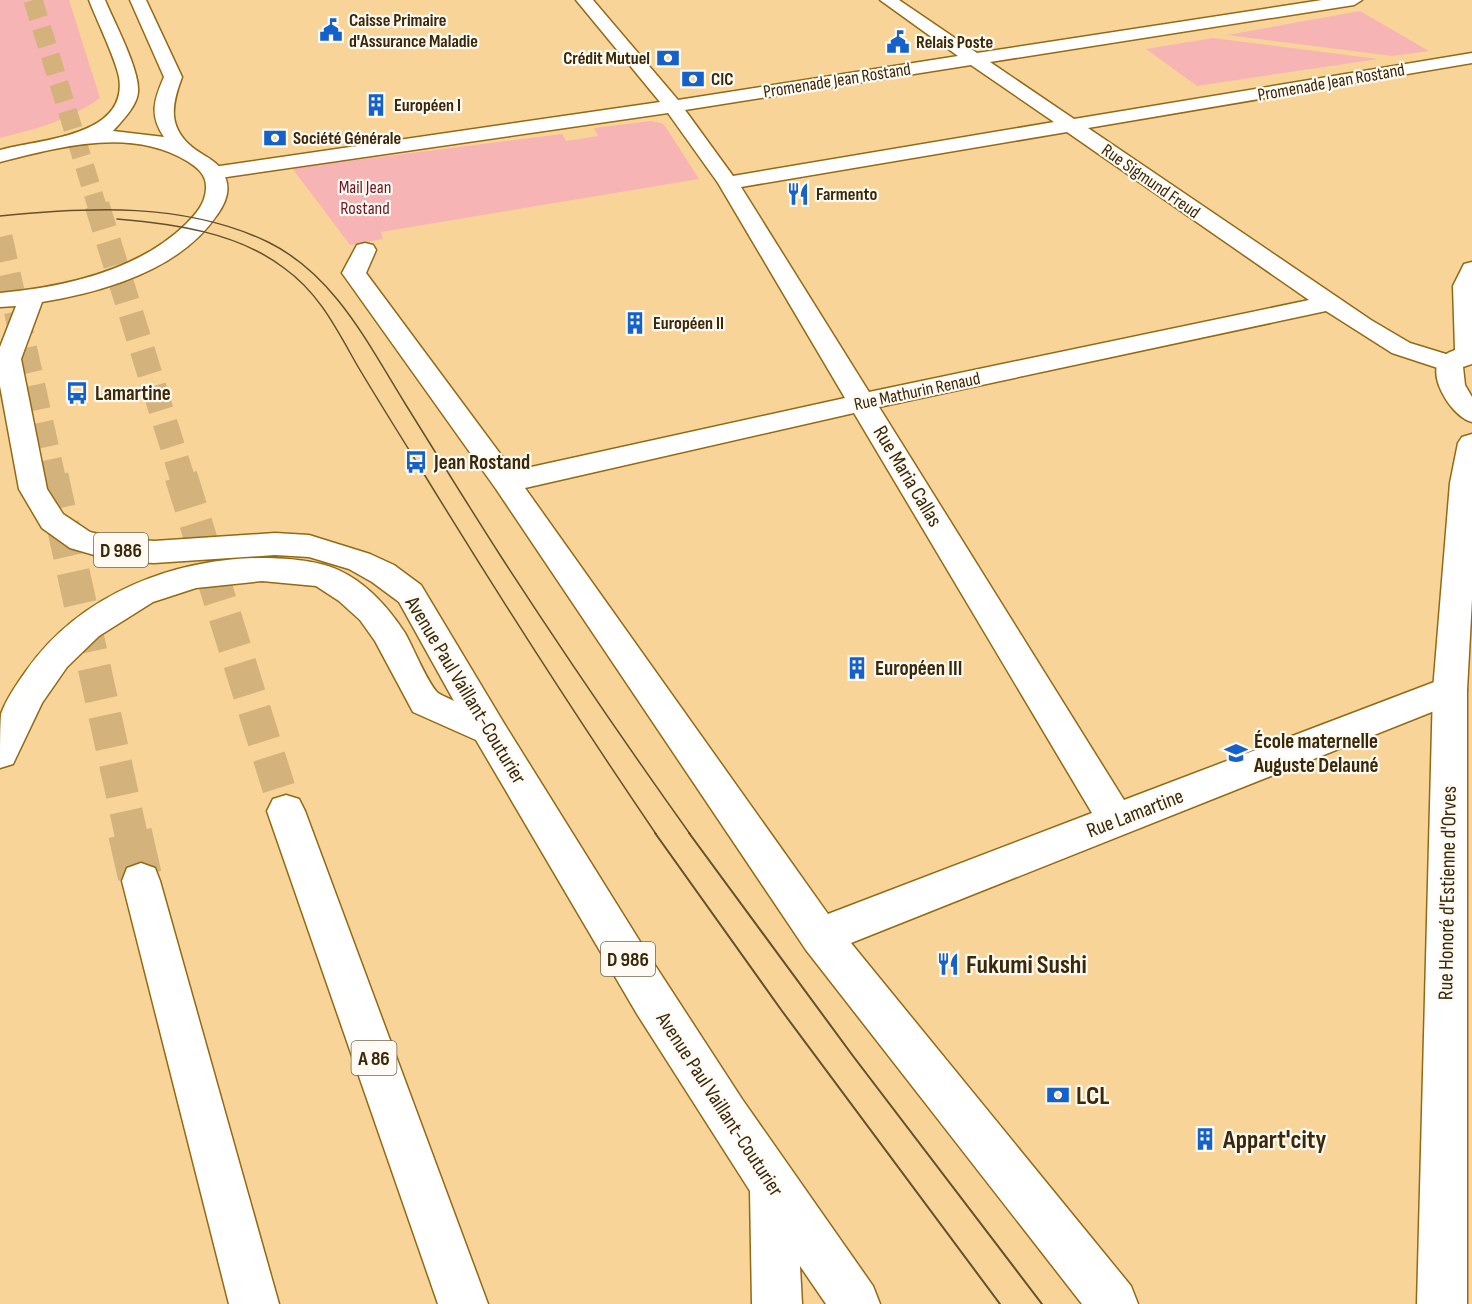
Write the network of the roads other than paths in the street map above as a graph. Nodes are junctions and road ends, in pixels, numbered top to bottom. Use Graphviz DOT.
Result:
graph roads {
  1 [pos="97,0"];
  2 [pos="138,0"];
  3 [pos="584,0"];
  4 [pos="888,0"];
  5 [pos="1353,0"];
  6 [pos="973,58"];
  7 [pos="1472,58"];
  8 [pos="673,106"];
  9 [pos="1071,126"];
  10 [pos="81,140"];
  11 [pos="183,149"];
  12 [pos="0,156"];
  13 [pos="213,173"];
  14 [pos="728,183"];
  15 [pos="366,250"];
  16 [pos="1472,269"];
  17 [pos="32,296"];
  18 [pos="0,300"];
  19 [pos="1329,303"];
  20 [pos="1470,325"];
  21 [pos="1463,358"];
  22 [pos="864,402"];
  23 [pos="1472,413"];
  24 [pos="1472,443"];
  25 [pos="1468,479"];
  26 [pos="506,482"];
  27 [pos="1449,690"];
  28 [pos="488,729"];
  29 [pos="0,753"];
  30 [pos="286,811"];
  31 [pos="1116,820"];
  32 [pos="141,881"];
  33 [pos="820,936"];
  34 [pos="773,1186"];
  35 [pos="254,1304"];
  36 [pos="463,1304"];
  37 [pos="777,1304"];
  38 [pos="855,1304"];
  39 [pos="1113,1304"];
  40 [pos="1442,1304"];
  1 -- 10 [label="main road"];
  2 -- 11 [label="main road"];
  3 -- 8 [label="main road, Rue Maria Callas"];
  4 -- 6 [label="main road, Rue Sigmund Freud"];
  5 -- 6 [label="main road, Promenade Jean Rostand"];
  6 -- 8 [label="main road, Promenade Jean Rostand"];
  6 -- 9 [label="main road, Rue Sigmund Freud"];
  7 -- 9 [label="main road, Promenade Jean Rostand"];
  8 -- 13 [label="main road, Promenade Jean Rostand"];
  8 -- 14 [label="main road, Rue Maria Callas"];
  9 -- 14 [label="main road, Promenade Jean Rostand"];
  9 -- 19 [label="main road, Rue Sigmund Freud"];
  10 -- 11 [label="main road"];
  10 -- 12 [label="main road"];
  11 -- 13 [label="main road"];
  13 -- 17 [label="main road"];
  14 -- 22 [label="main road, Rue Maria Callas"];
  15 -- 26 [label="main road"];
  16 -- 20 [label="main road"];
  17 -- 18 [label="main road"];
  17 -- 28 [label="main road, Avenue Paul Vaillant-Couturier / D 986"];
  19 -- 21 [label="main road, Rue Sigmund Freud"];
  19 -- 22 [label="main road, Rue Mathurin Renaud"];
  20 -- 21 [label="main road"];
  21 -- 23 [label="main road"];
  22 -- 26 [label="main road, Rue Mathurin Renaud"];
  22 -- 31 [label="main road, Rue Maria Callas"];
  24 -- 25 [label="main road, Rue Honoré d'Estienne d'Orves"];
  25 -- 27 [label="main road, Rue Honoré d'Estienne d'Orves"];
  26 -- 33 [label="main road"];
  27 -- 31 [label="main road, Rue Lamartine"];
  27 -- 40 [label="main road, Rue Honoré d'Estienne d'Orves"];
  28 -- 29 [label="main road"];
  28 -- 34 [label="main road, Avenue Paul Vaillant-Couturier / D 986"];
  30 -- 36 [label="main road, A 86"];
  31 -- 33 [label="main road, Rue Lamartine"];
  32 -- 35 [label="main road"];
  33 -- 39 [label="main road"];
  34 -- 37 [label="main road"];
  34 -- 38 [label="main road, Avenue Paul Vaillant-Couturier / D 986"];
}
